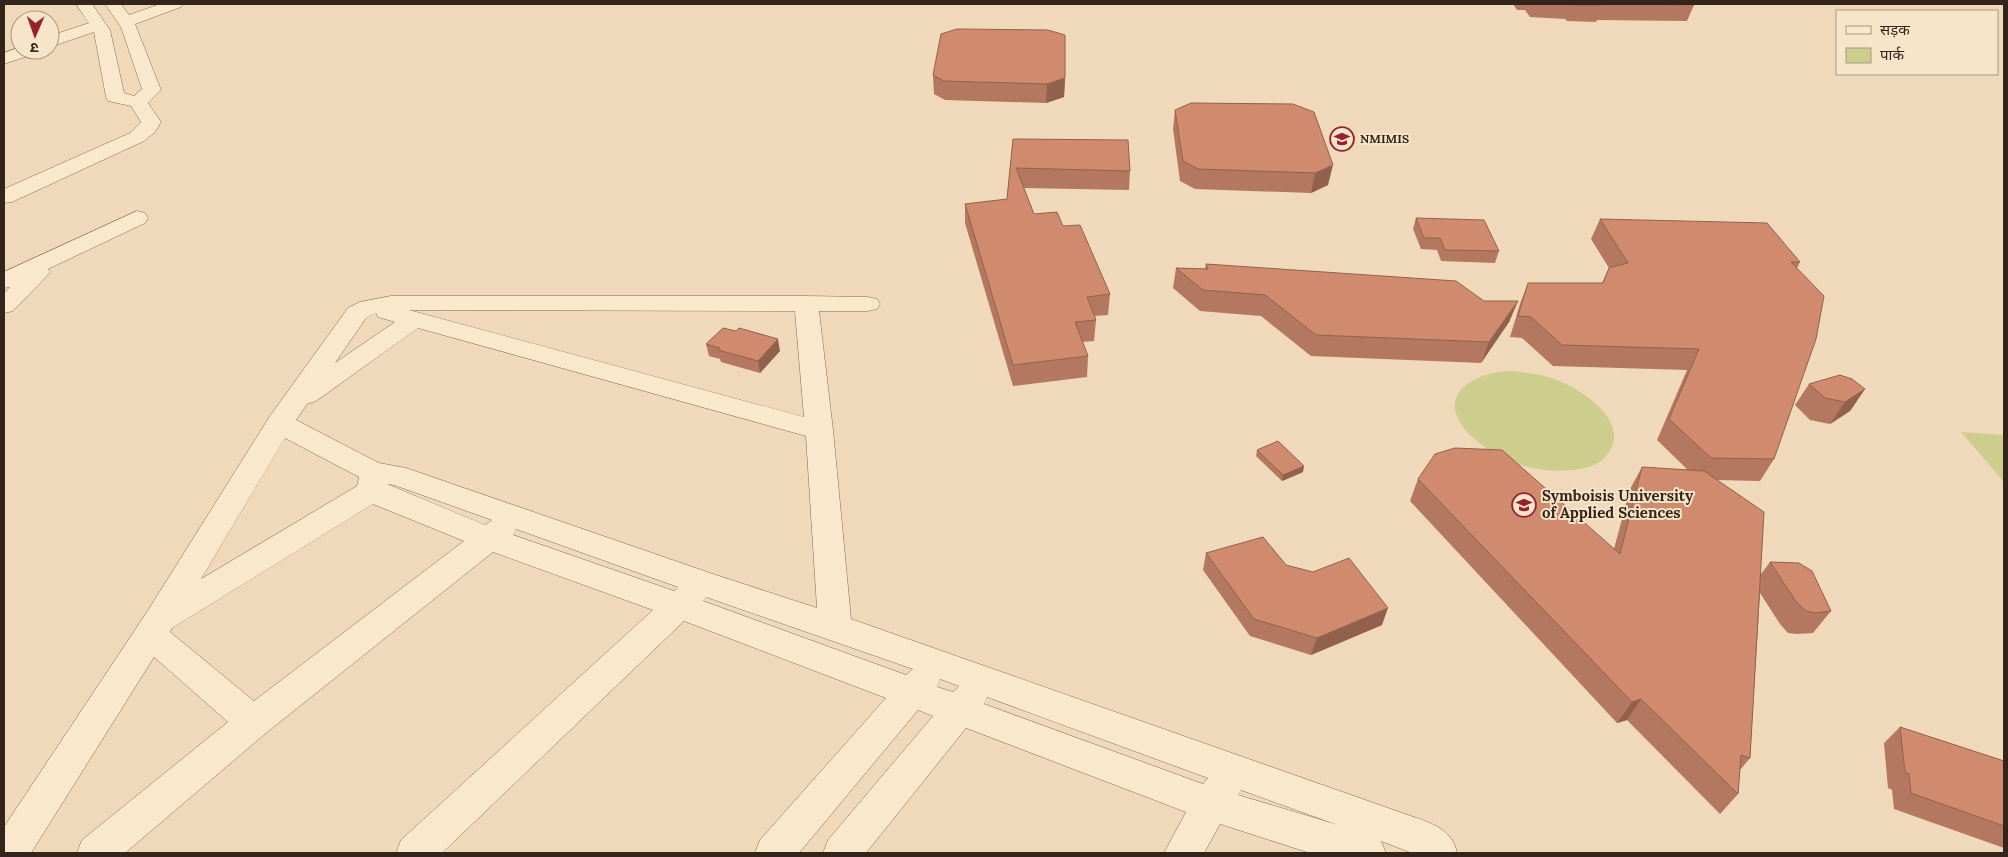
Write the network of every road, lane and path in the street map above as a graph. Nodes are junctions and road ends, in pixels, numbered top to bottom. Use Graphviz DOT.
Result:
graph roads {
  1 [pos="84,4"];
  2 [pos="113,4"];
  3 [pos="175,4"];
  4 [pos="125,22"];
  5 [pos="99,25"];
  6 [pos="60,39"];
  7 [pos="138,102"];
  8 [pos="4,197"];
  9 [pos="137,218"];
  10 [pos="52,258"];
  11 [pos="4,281"];
  12 [pos="806,304"];
  13 [pos="868,304"];
  14 [pos="4,306"];
  15 [pos="369,307"];
  16 [pos="414,320"];
  17 [pos="286,415"];
  18 [pos="819,430"];
  19 [pos="372,482"];
  20 [pos="516,516"];
  21 [pos="490,539"];
  22 [pos="691,594"];
  23 [pos="835,627"];
  24 [pos="154,628"];
  25 [pos="936,664"];
  26 [pos="983,680"];
  27 [pos="912,692"];
  28 [pos="961,710"];
  29 [pos="254,722"];
  30 [pos="1234,770"];
  31 [pos="1211,804"];
  32 [pos="9,853"];
  33 [pos="96,853"];
  34 [pos="415,853"];
  35 [pos="774,853"];
  36 [pos="842,853"];
  37 [pos="1183,853"];
  38 [pos="1368,853"];
  39 [pos="1438,853"];
  1 -- 5 [label="street"];
  2 -- 4 [label="street"];
  3 -- 4 [label="street"];
  4 -- 7 [label="street"];
  5 -- 6 [label="street"];
  5 -- 7 [label="street"];
  7 -- 8 [label="street"];
  9 -- 10 [label="street"];
  10 -- 11 [label="street"];
  10 -- 14 [label="street"];
  12 -- 13 [label="street"];
  12 -- 15 [label="street"];
  12 -- 18 [label="street"];
  15 -- 16 [label="street"];
  15 -- 17 [label="street"];
  16 -- 17 [label="street"];
  16 -- 18 [label="street"];
  17 -- 19 [label="street"];
  17 -- 24 [label="street"];
  18 -- 23 [label="street"];
  19 -- 20 [label="street"];
  19 -- 21 [label="street"];
  19 -- 24 [label="street"];
  20 -- 21 [label="street"];
  20 -- 22 [label="street"];
  21 -- 22 [label="street"];
  21 -- 29 [label="street"];
  22 -- 23 [label="street"];
  22 -- 27 [label="street"];
  22 -- 34 [label="street"];
  23 -- 25 [label="street"];
  24 -- 29 [label="street"];
  24 -- 32 [label="street"];
  25 -- 26 [label="street"];
  25 -- 27 [label="street"];
  26 -- 28 [label="street"];
  26 -- 30 [label="street"];
  27 -- 28 [label="street"];
  27 -- 35 [label="street"];
  28 -- 31 [label="street"];
  28 -- 36 [label="street"];
  29 -- 33 [label="street"];
  30 -- 31 [label="street"];
  30 -- 39 [label="street"];
  31 -- 37 [label="street"];
  31 -- 38 [label="street"];
}
